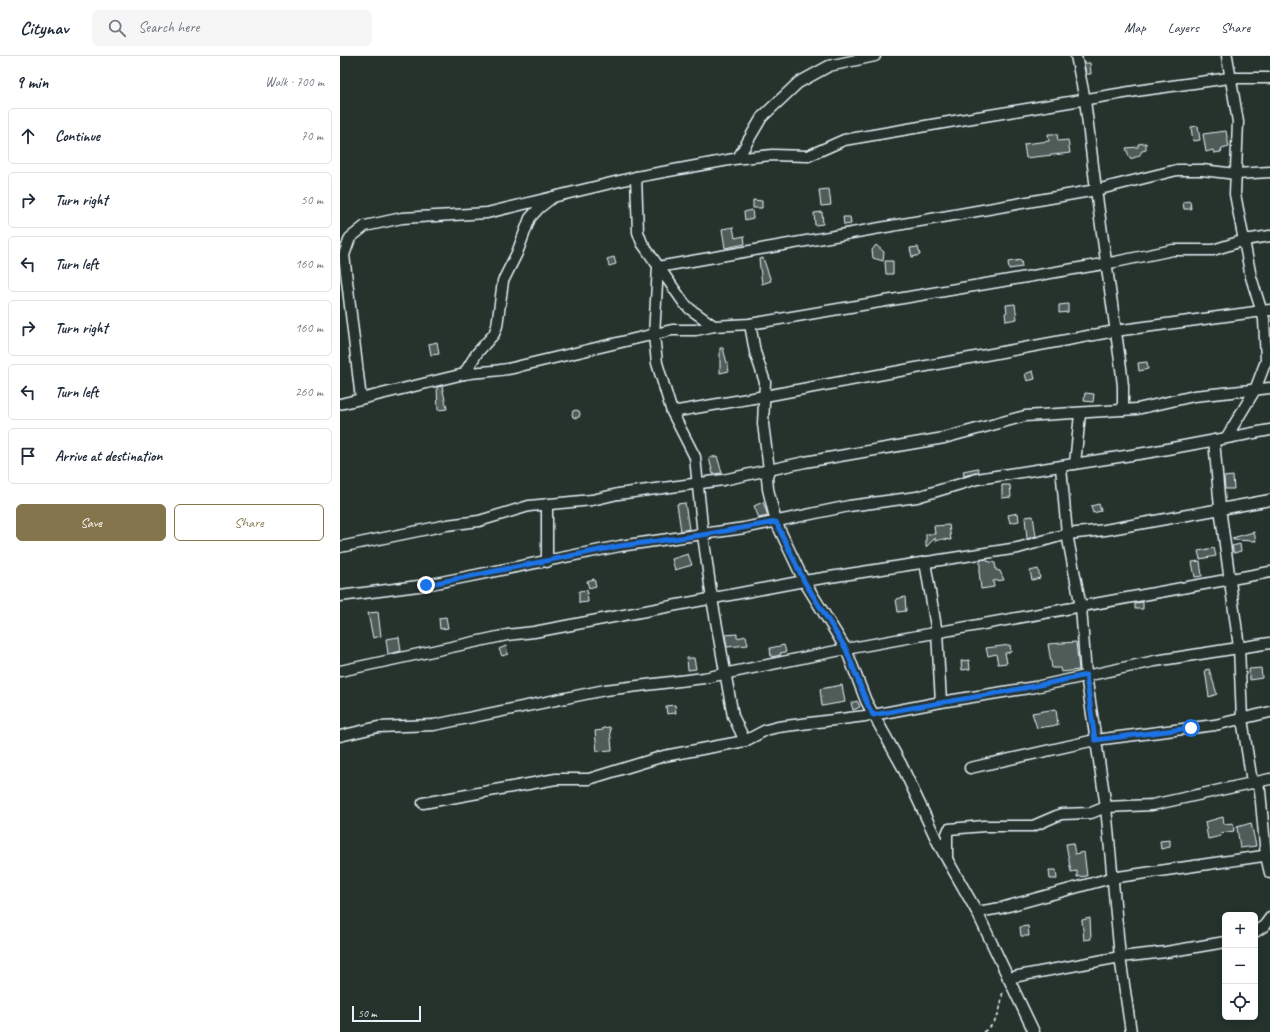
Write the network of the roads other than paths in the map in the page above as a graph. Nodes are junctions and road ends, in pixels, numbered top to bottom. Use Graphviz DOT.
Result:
graph roads {
  1 [pos="875,56"];
  2 [pos="1076,56"];
  3 [pos="1227,56"];
  4 [pos="1230,78"];
  5 [pos="1270,78"];
  6 [pos="1084,100"];
  7 [pos="738,158"];
  8 [pos="1270,172"];
  9 [pos="1236,174"];
  10 [pos="636,177"];
  11 [pos="1096,190"];
  12 [pos="553,197"];
  13 [pos="1270,236"];
  14 [pos="1245,240"];
  15 [pos="1106,264"];
  16 [pos="658,267"];
  17 [pos="1266,311"];
  18 [pos="750,324"];
  19 [pos="714,326"];
  20 [pos="1115,331"];
  21 [pos="654,334"];
  22 [pos="464,374"];
  23 [pos="1270,388"];
  24 [pos="1255,390"];
  25 [pos="765,396"];
  26 [pos="361,399"];
  27 [pos="340,404"];
  28 [pos="1123,410"];
  29 [pos="672,412"];
  30 [pos="1080,414"];
  31 [pos="1270,430"];
  32 [pos="1226,438"];
  33 [pos="1214,440"];
  34 [pos="1075,464"];
  35 [pos="1061,467"];
  36 [pos="769,470"];
  37 [pos="697,482"];
  38 [pos="1270,500"];
  39 [pos="547,504"];
  40 [pos="1220,508"];
  41 [pos="776,522"];
  42 [pos="1067,534"];
  43 [pos="702,535"];
  44 [pos="340,547"];
  45 [pos="547,562"];
  46 [pos="925,562"];
  47 [pos="1270,572"];
  48 [pos="1229,580"];
  49 [pos="804,581"];
  50 [pos="340,596"];
  51 [pos="712,599"];
  52 [pos="1081,608"];
  53 [pos="937,633"];
  54 [pos="1270,643"];
  55 [pos="1239,648"];
  56 [pos="846,649"];
  57 [pos="340,671"];
  58 [pos="725,673"];
  59 [pos="1086,675"];
  60 [pos="941,702"];
  61 [pos="1270,712"];
  62 [pos="873,715"];
  63 [pos="1242,719"];
  64 [pos="340,736"];
  65 [pos="1095,740"];
  66 [pos="745,741"];
  67 [pos="970,768"];
  68 [pos="1270,779"];
  69 [pos="1252,782"];
  70 [pos="423,803"];
  71 [pos="1106,807"];
  72 [pos="1268,856"];
  73 [pos="947,859"];
  74 [pos="1270,873"];
  75 [pos="1111,878"];
  76 [pos="977,912"];
  77 [pos="1270,918"];
  78 [pos="1258,930"];
  79 [pos="1222,943"];
  80 [pos="1120,957"];
  81 [pos="1007,975"];
  82 [pos="1034,1032"];
  83 [pos="1131,1032"];
  1 -- 7 [label="street"];
  2 -- 6 [label="street"];
  3 -- 4 [label="street"];
  4 -- 5 [label="street"];
  4 -- 6 [label="street"];
  4 -- 9 [label="street"];
  6 -- 7 [label="street"];
  6 -- 11 [label="street"];
  7 -- 10 [label="street"];
  8 -- 9 [label="street"];
  9 -- 11 [label="street"];
  9 -- 14 [label="street"];
  10 -- 12 [label="street"];
  10 -- 16 [label="street"];
  11 -- 15 [label="street"];
  11 -- 16 [label="street"];
  12 -- 22 [label="street"];
  12 -- 26 [label="street"];
  13 -- 14 [label="street"];
  14 -- 15 [label="street"];
  14 -- 17 [label="street"];
  15 -- 18 [label="street"];
  15 -- 20 [label="street"];
  16 -- 19 [label="street"];
  16 -- 21 [label="street"];
  17 -- 20 [label="street"];
  17 -- 24 [label="street"];
  18 -- 19 [label="street"];
  18 -- 25 [label="street"];
  19 -- 21 [label="street"];
  20 -- 25 [label="street"];
  20 -- 28 [label="street"];
  21 -- 22 [label="street"];
  21 -- 29 [label="street"];
  22 -- 26 [label="street"];
  23 -- 24 [label="street"];
  24 -- 28 [label="street"];
  24 -- 32 [label="street"];
  25 -- 29 [label="street"];
  25 -- 36 [label="street"];
  26 -- 27 [label="street"];
  28 -- 30 [label="street"];
  29 -- 37 [label="street"];
  30 -- 34 [label="street"];
  30 -- 36 [label="street"];
  31 -- 32 [label="street"];
  32 -- 33 [label="street"];
  33 -- 34 [label="street"];
  33 -- 40 [label="street"];
  34 -- 35 [label="street"];
  35 -- 41 [label="street"];
  35 -- 42 [label="street"];
  36 -- 37 [label="street"];
  36 -- 41 [label="street"];
  37 -- 39 [label="street"];
  37 -- 43 [label="street"];
  38 -- 40 [label="street"];
  39 -- 44 [label="street"];
  39 -- 45 [label="street"];
  40 -- 42 [label="street"];
  40 -- 48 [label="street"];
  41 -- 43 [label="street"];
  41 -- 49 [label="street"];
  42 -- 46 [label="street"];
  42 -- 52 [label="street"];
  43 -- 45 [label="street"];
  43 -- 51 [label="street"];
  45 -- 50 [label="street"];
  46 -- 49 [label="street"];
  46 -- 53 [label="street"];
  47 -- 48 [label="street"];
  48 -- 52 [label="street"];
  48 -- 55 [label="street"];
  49 -- 51 [label="street"];
  49 -- 56 [label="street"];
  51 -- 57 [label="street"];
  51 -- 58 [label="street"];
  52 -- 53 [label="street"];
  52 -- 59 [label="street"];
  53 -- 56 [label="street"];
  53 -- 60 [label="street"];
  54 -- 55 [label="street"];
  55 -- 59 [label="street"];
  55 -- 63 [label="street"];
  56 -- 58 [label="street"];
  56 -- 62 [label="street"];
  58 -- 64 [label="street"];
  58 -- 66 [label="street"];
  59 -- 60 [label="street"];
  59 -- 65 [label="street"];
  60 -- 62 [label="street"];
  61 -- 63 [label="street"];
  62 -- 66 [label="street"];
  62 -- 73 [label="street"];
  63 -- 65 [label="street"];
  63 -- 69 [label="street"];
  65 -- 67 [label="street"];
  65 -- 71 [label="street"];
  66 -- 70 [label="street"];
  68 -- 69 [label="street"];
  69 -- 71 [label="street"];
  69 -- 72 [label="street"];
  71 -- 73 [label="street"];
  71 -- 75 [label="street"];
  72 -- 74 [label="street"];
  72 -- 75 [label="street"];
  73 -- 76 [label="street"];
  75 -- 76 [label="street"];
  75 -- 80 [label="street"];
  76 -- 81 [label="street"];
  77 -- 78 [label="street"];
  79 -- 80 [label="street"];
  80 -- 81 [label="street"];
  80 -- 83 [label="street"];
  81 -- 82 [label="street"];
}
